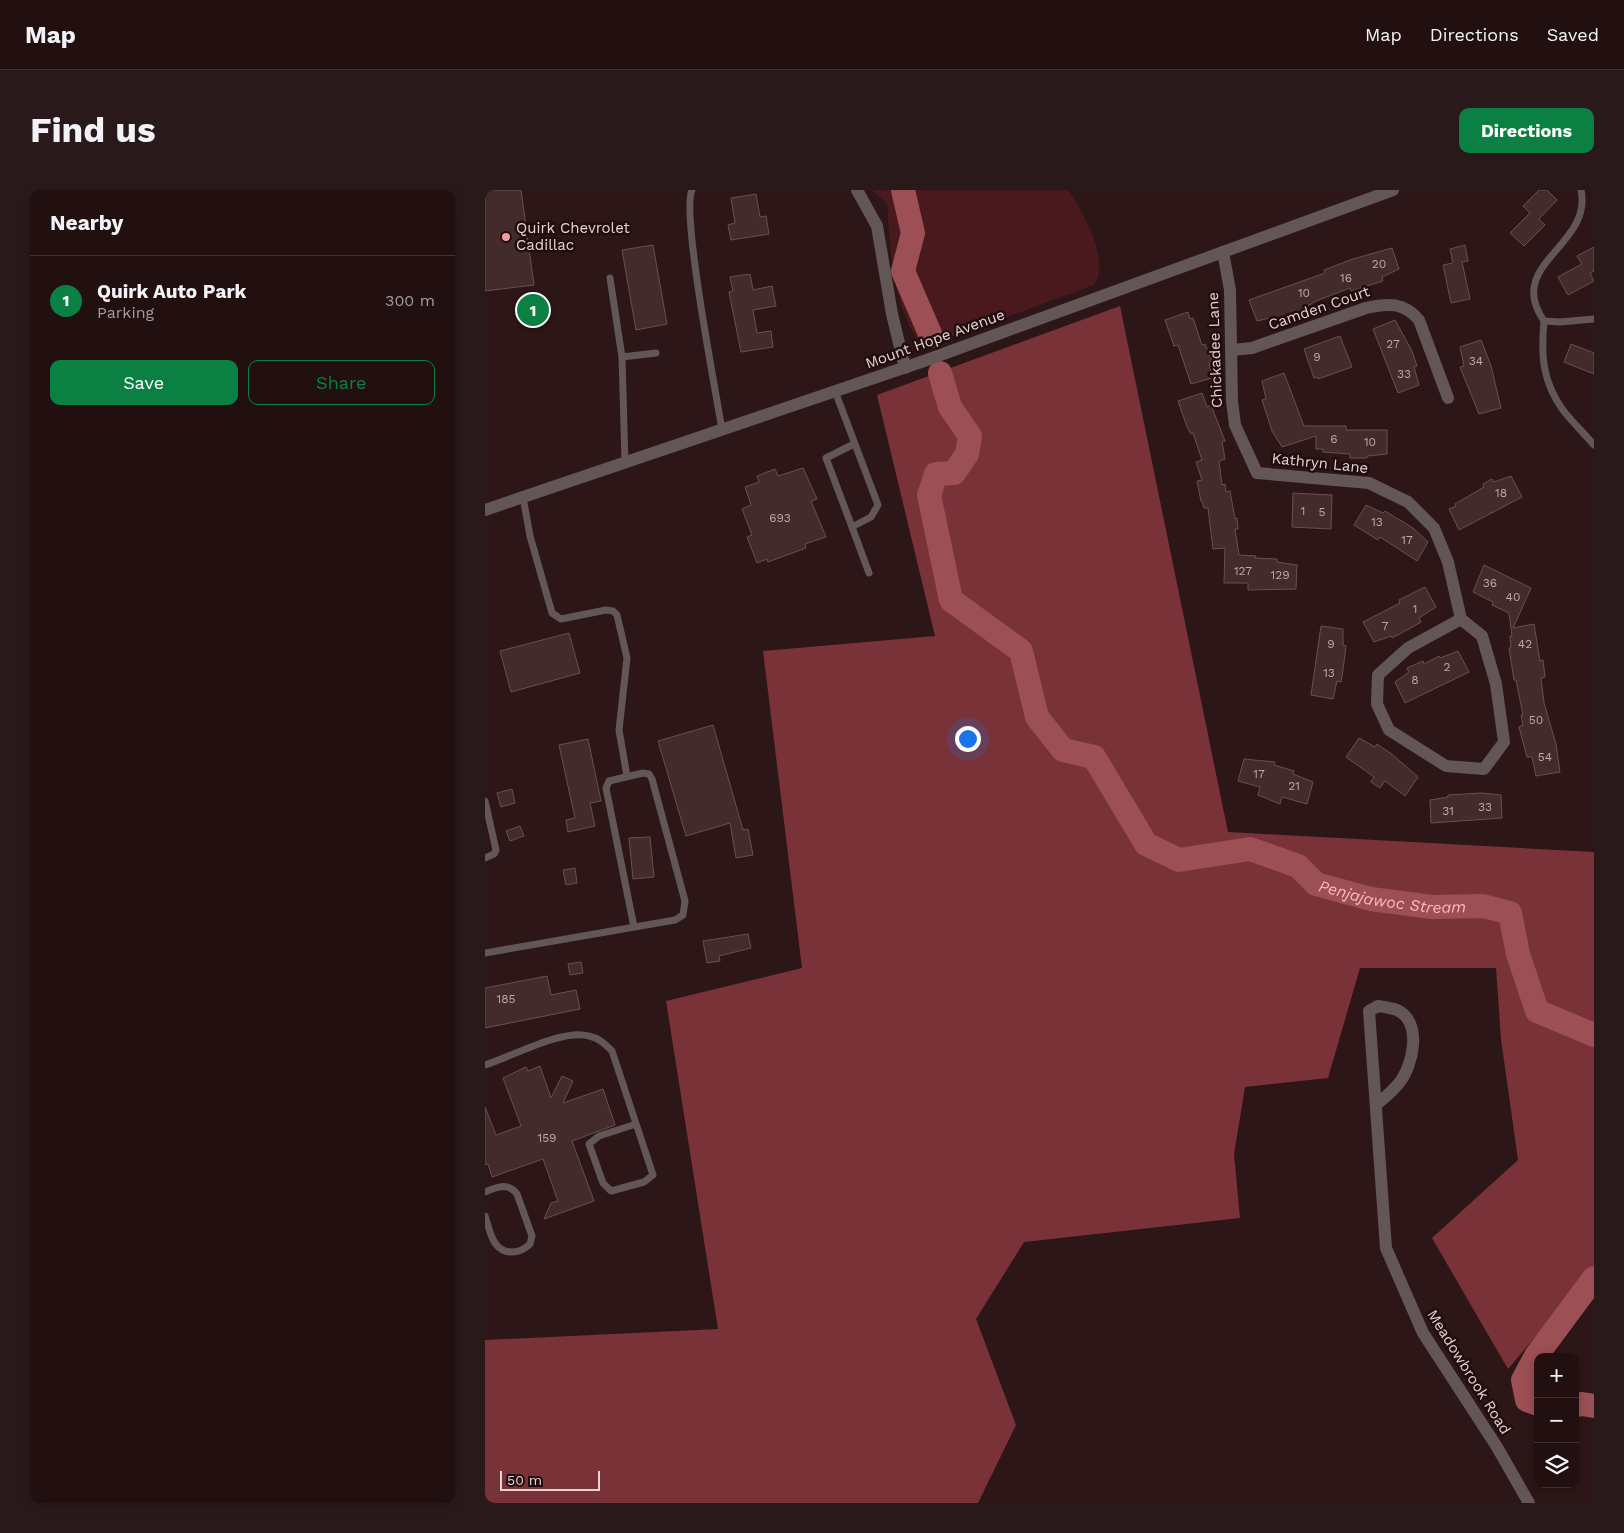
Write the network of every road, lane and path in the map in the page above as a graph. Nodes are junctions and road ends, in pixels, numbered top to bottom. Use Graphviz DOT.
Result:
graph roads {
  1 [pos="692,190"];
  2 [pos="857,190"];
  3 [pos="1393,190"];
  4 [pos="1581,190"];
  5 [pos="1223,252"];
  6 [pos="610,278"];
  7 [pos="1594,319"];
  8 [pos="1544,321"];
  9 [pos="1232,350"];
  10 [pos="656,353"];
  11 [pos="622,357"];
  12 [pos="905,368"];
  13 [pos="835,391"];
  14 [pos="1448,398"];
  15 [pos="721,430"];
  16 [pos="854,444"];
  17 [pos="1594,445"];
  18 [pos="625,463"];
  19 [pos="1257,473"];
  20 [pos="523,497"];
  21 [pos="485,510"];
  22 [pos="852,528"];
  23 [pos="869,573"];
  24 [pos="1461,619"];
  25 [pos="627,776"];
  26 [pos="485,801"];
  27 [pos="485,858"];
  28 [pos="634,927"];
  29 [pos="485,953"];
  30 [pos="485,1066"];
  31 [pos="1376,1105"];
  32 [pos="636,1124"];
  33 [pos="485,1192"];
  34 [pos="485,1216"];
  35 [pos="1529,1503"];
  1 -- 15 [label="lane"];
  2 -- 12 [label="street"];
  3 -- 5 [label="street, Mount Hope Avenue"];
  4 -- 8 [label="lane"];
  5 -- 9 [label="street, Chickadee Lane"];
  5 -- 12 [label="street, Mount Hope Avenue"];
  6 -- 11 [label="lane"];
  7 -- 8 [label="lane"];
  8 -- 17 [label="lane"];
  9 -- 14 [label="street, Camden Court"];
  9 -- 19 [label="street, Chickadee Lane"];
  10 -- 11 [label="lane"];
  11 -- 18 [label="lane"];
  12 -- 13 [label="street, Mount Hope Avenue"];
  13 -- 15 [label="street, Mount Hope Avenue"];
  13 -- 16 [label="lane"];
  15 -- 18 [label="street, Mount Hope Avenue"];
  16 -- 22 [label="lane"];
  16 -- 22 [label="lane"];
  18 -- 20 [label="street, Mount Hope Avenue"];
  19 -- 24 [label="street, Kathryn Lane"];
  20 -- 21 [label="street, Mount Hope Avenue"];
  20 -- 25 [label="lane"];
  22 -- 23 [label="lane"];
  24 -- 24 [label="street"];
  25 -- 28 [label="lane"];
  25 -- 28 [label="lane"];
  26 -- 27 [label="lane"];
  28 -- 29 [label="lane"];
  30 -- 32 [label="lane"];
  31 -- 31 [label="street, Meadowbrook Road"];
  31 -- 35 [label="street, Meadowbrook Road"];
  32 -- 32 [label="lane"];
  33 -- 34 [label="lane"];
}
